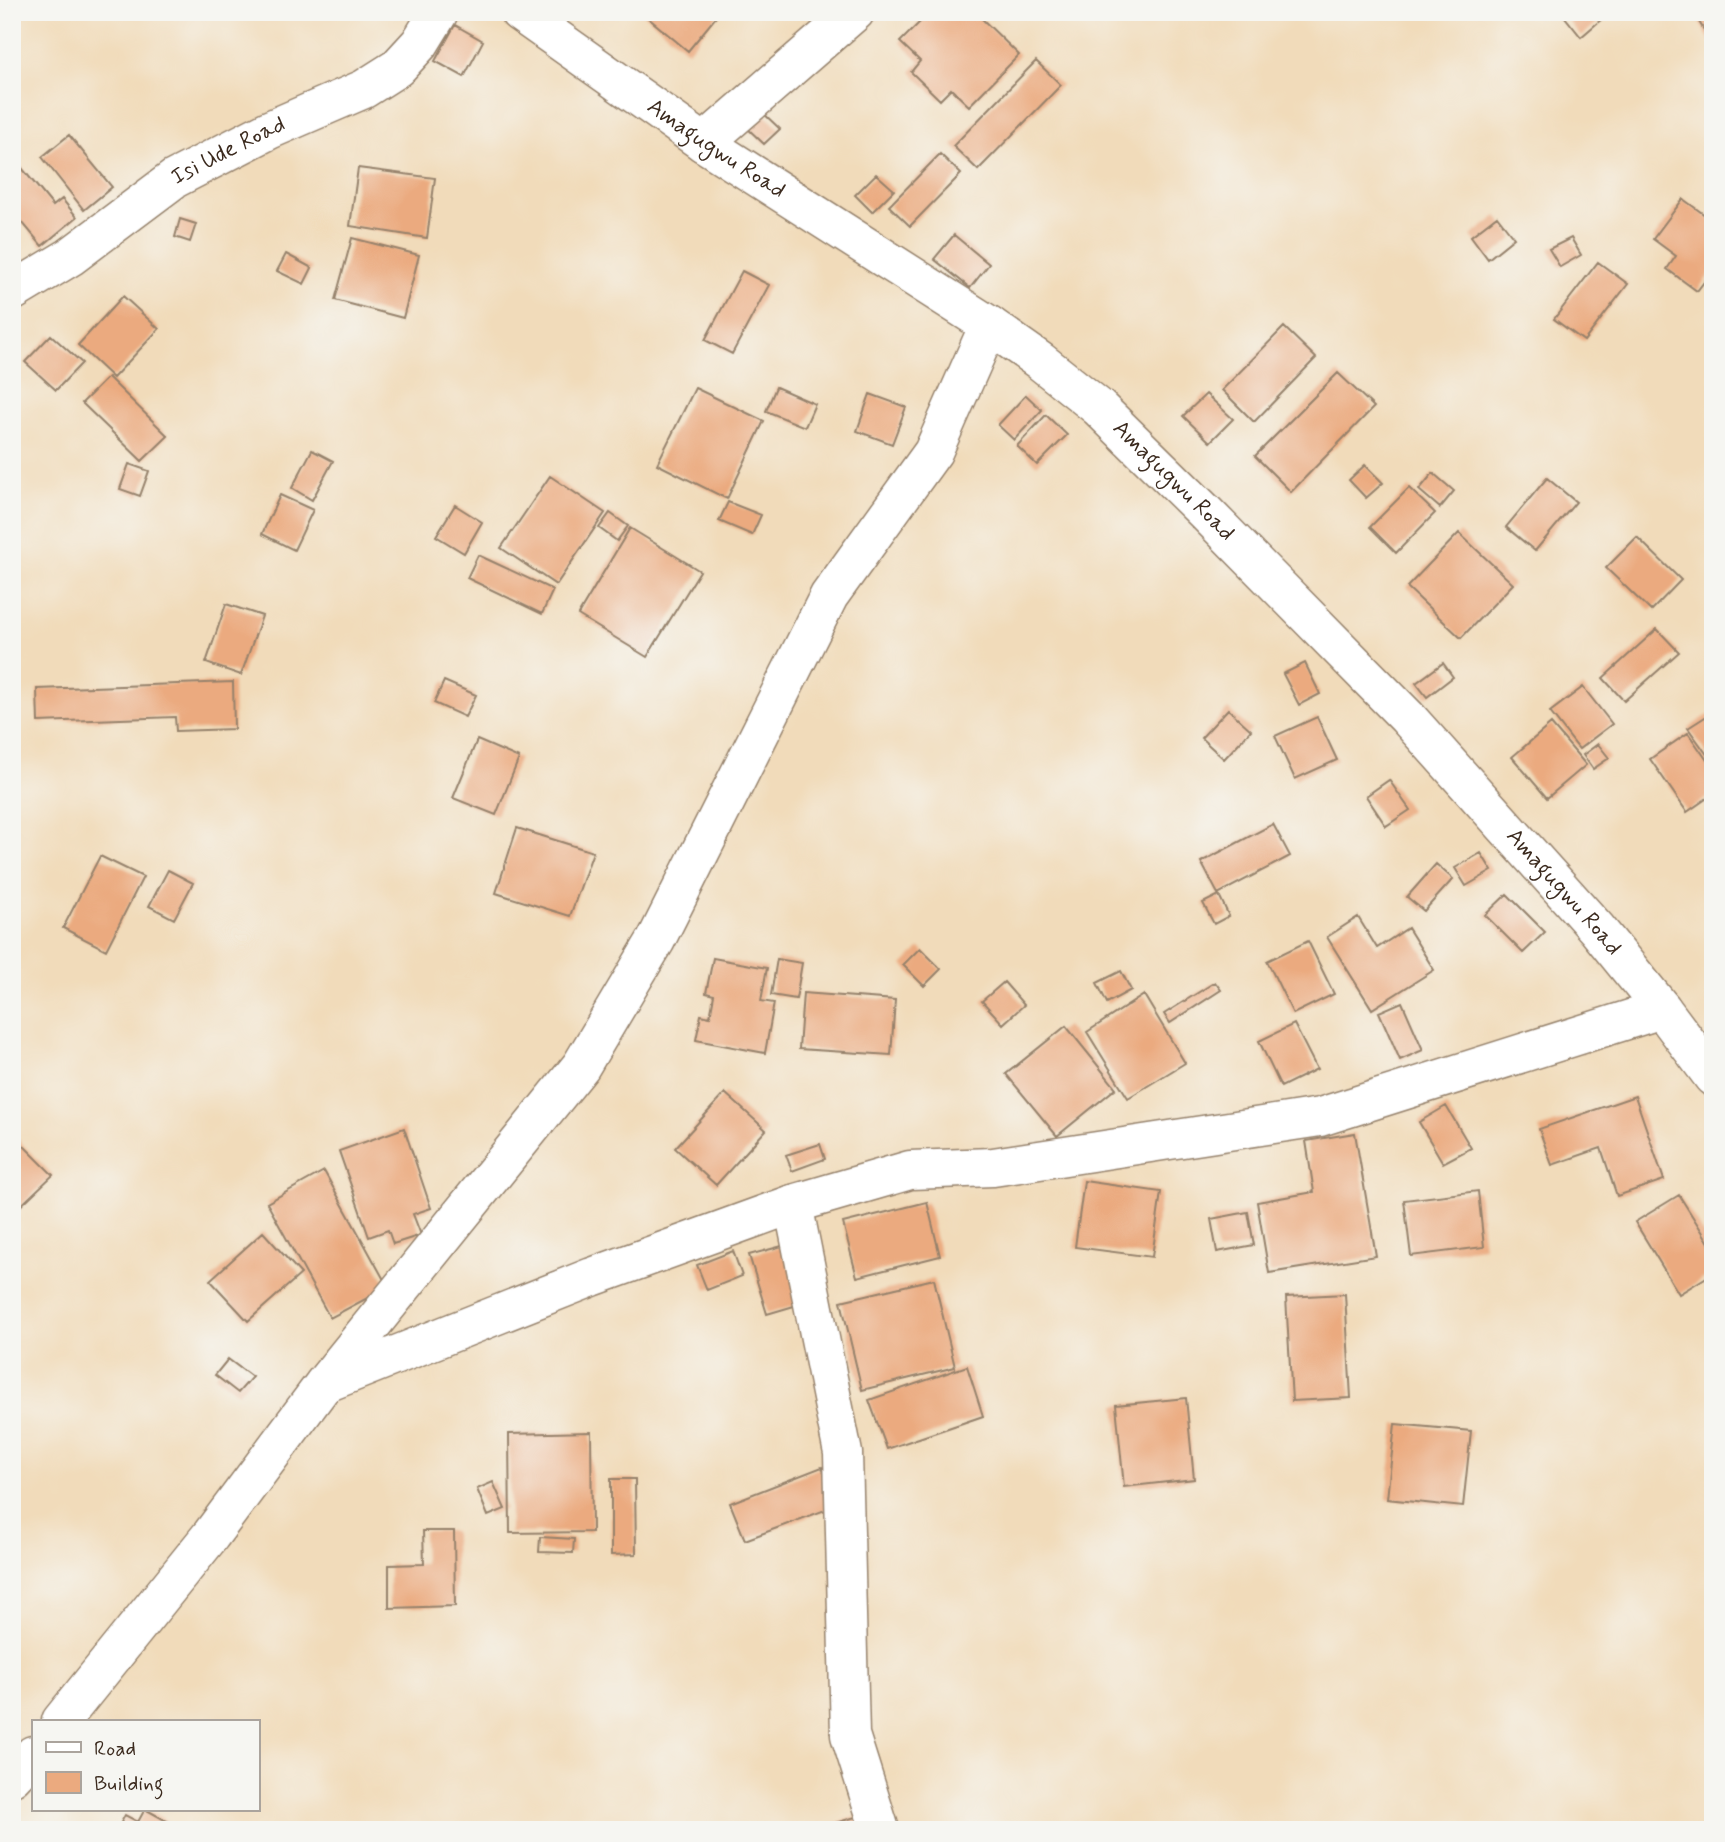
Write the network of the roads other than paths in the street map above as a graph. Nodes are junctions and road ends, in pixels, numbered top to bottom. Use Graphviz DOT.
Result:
graph roads {
  1 [pos="439,12"];
  2 [pos="519,12"];
  3 [pos="855,12"];
  4 [pos="704,143"];
  5 [pos="12,292"];
  6 [pos="989,325"];
  7 [pos="1662,1009"];
  8 [pos="1713,1077"];
  9 [pos="793,1204"];
  10 [pos="323,1385"];
  11 [pos="62,1720"];
  12 [pos="32,1756"];
  13 [pos="12,1777"];
  14 [pos="880,1830"];
  1 -- 5 [label="street, Isi Ude Road"];
  2 -- 4 [label="street, Amagugwu Road"];
  3 -- 4 [label="street"];
  4 -- 6 [label="street, Amagugwu Road"];
  6 -- 7 [label="street, Amagugwu Road"];
  6 -- 10 [label="street"];
  7 -- 8 [label="street, Amagugwu Road"];
  7 -- 9 [label="street"];
  9 -- 10 [label="street"];
  9 -- 14 [label="street"];
  10 -- 11 [label="street"];
  12 -- 13 [label="street"];
}
